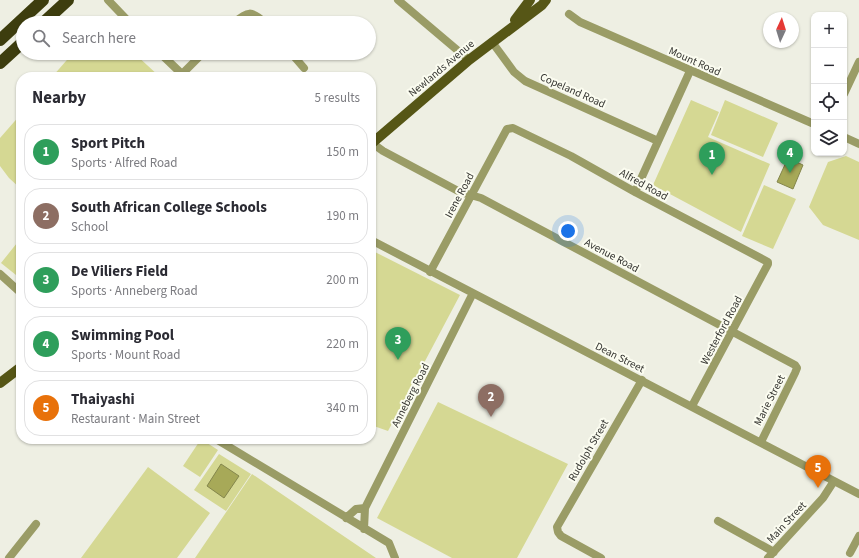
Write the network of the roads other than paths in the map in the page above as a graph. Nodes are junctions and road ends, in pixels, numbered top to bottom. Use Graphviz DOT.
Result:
graph roads {
  1 [pos="43,0"];
  2 [pos="68,0"];
  3 [pos="108,0"];
  4 [pos="398,0"];
  5 [pos="530,0"];
  6 [pos="544,1"];
  7 [pos="569,14"];
  8 [pos="26,16"];
  9 [pos="51,16"];
  10 [pos="123,16"];
  11 [pos="243,16"];
  12 [pos="256,16"];
  13 [pos="16,25"];
  14 [pos="508,30"];
  15 [pos="0,40"];
  16 [pos="492,42"];
  17 [pos="16,48"];
  18 [pos="167,60"];
  19 [pos="197,60"];
  20 [pos="297,60"];
  21 [pos="469,60"];
  22 [pos="859,62"];
  23 [pos="0,63"];
  24 [pos="304,68"];
  25 [pos="690,71"];
  26 [pos="179,72"];
  27 [pos="186,72"];
  28 [pos="847,88"];
  29 [pos="811,123"];
  30 [pos="507,129"];
  31 [pos="376,139"];
  32 [pos="847,139"];
  33 [pos="658,141"];
  34 [pos="859,144"];
  35 [pos="376,146"];
  36 [pos="635,192"];
  37 [pos="472,196"];
  38 [pos="376,243"];
  39 [pos="768,264"];
  40 [pos="430,272"];
  41 [pos="0,274"];
  42 [pos="16,288"];
  43 [pos="473,293"];
  44 [pos="733,332"];
  45 [pos="797,368"];
  46 [pos="16,371"];
  47 [pos="642,380"];
  48 [pos="0,382"];
  49 [pos="692,406"];
  50 [pos="760,442"];
  51 [pos="224,444"];
  52 [pos="834,481"];
  53 [pos="859,494"];
  54 [pos="366,508"];
  55 [pos="346,518"];
  56 [pos="718,521"];
  57 [pos="36,524"];
  58 [pos="364,529"];
  59 [pos="859,536"];
  60 [pos="850,553"];
  61 [pos="771,555"];
  62 [pos="9,558"];
  63 [pos="395,558"];
  64 [pos="601,558"];
  1 -- 8 [label="highway"];
  2 -- 9 [label="highway"];
  3 -- 10 [label="street"];
  4 -- 21 [label="street"];
  5 -- 14 [label="main road"];
  6 -- 14 [label="main road, Newlands Avenue"];
  7 -- 25 [label="street, Mount Road"];
  11 -- 12 [label="street"];
  13 -- 15 [label="highway"];
  14 -- 16 [label="main road, Newlands Avenue"];
  16 -- 21 [label="main road, Newlands Avenue"];
  16 -- 33 [label="street, Copeland Road"];
  17 -- 23 [label="highway"];
  18 -- 26 [label="street"];
  19 -- 27 [label="street"];
  20 -- 24 [label="street"];
  21 -- 31 [label="main road, Newlands Avenue"];
  22 -- 28 [label="street"];
  25 -- 29 [label="street, Mount Road"];
  25 -- 33 [label="street"];
  30 -- 36 [label="street, Alfred Road"];
  30 -- 37 [label="street, Irene Road"];
  32 -- 34 [label="street"];
  33 -- 36 [label="street"];
  35 -- 37 [label="street, Avenue Road"];
  36 -- 39 [label="street, Alfred Road"];
  37 -- 40 [label="street, Irene Road"];
  37 -- 44 [label="street, Avenue Road"];
  38 -- 40 [label="street, Dean Street"];
  39 -- 44 [label="street, Westerford Road"];
  40 -- 43 [label="street, Dean Street"];
  41 -- 42 [label="street"];
  43 -- 47 [label="street, Dean Street"];
  43 -- 54 [label="street, Anneberg Road"];
  44 -- 45 [label="street, Avenue Road"];
  44 -- 49 [label="street, Westerford Road"];
  45 -- 50 [label="street, Marie Street"];
  46 -- 48 [label="main road"];
  47 -- 49 [label="street, Dean Street"];
  47 -- 64 [label="street, Rudolph Street"];
  49 -- 50 [label="street, Dean Street"];
  50 -- 52 [label="street, Dean Street"];
  51 -- 55 [label="street"];
  52 -- 53 [label="street, Dean Street"];
  52 -- 61 [label="street, Main Street"];
  54 -- 55 [label="street"];
  54 -- 58 [label="street, Anneberg Road"];
  55 -- 58 [label="street"];
  56 -- 61 [label="street"];
  57 -- 62 [label="street"];
  58 -- 63 [label="street"];
  59 -- 60 [label="street"];
}
